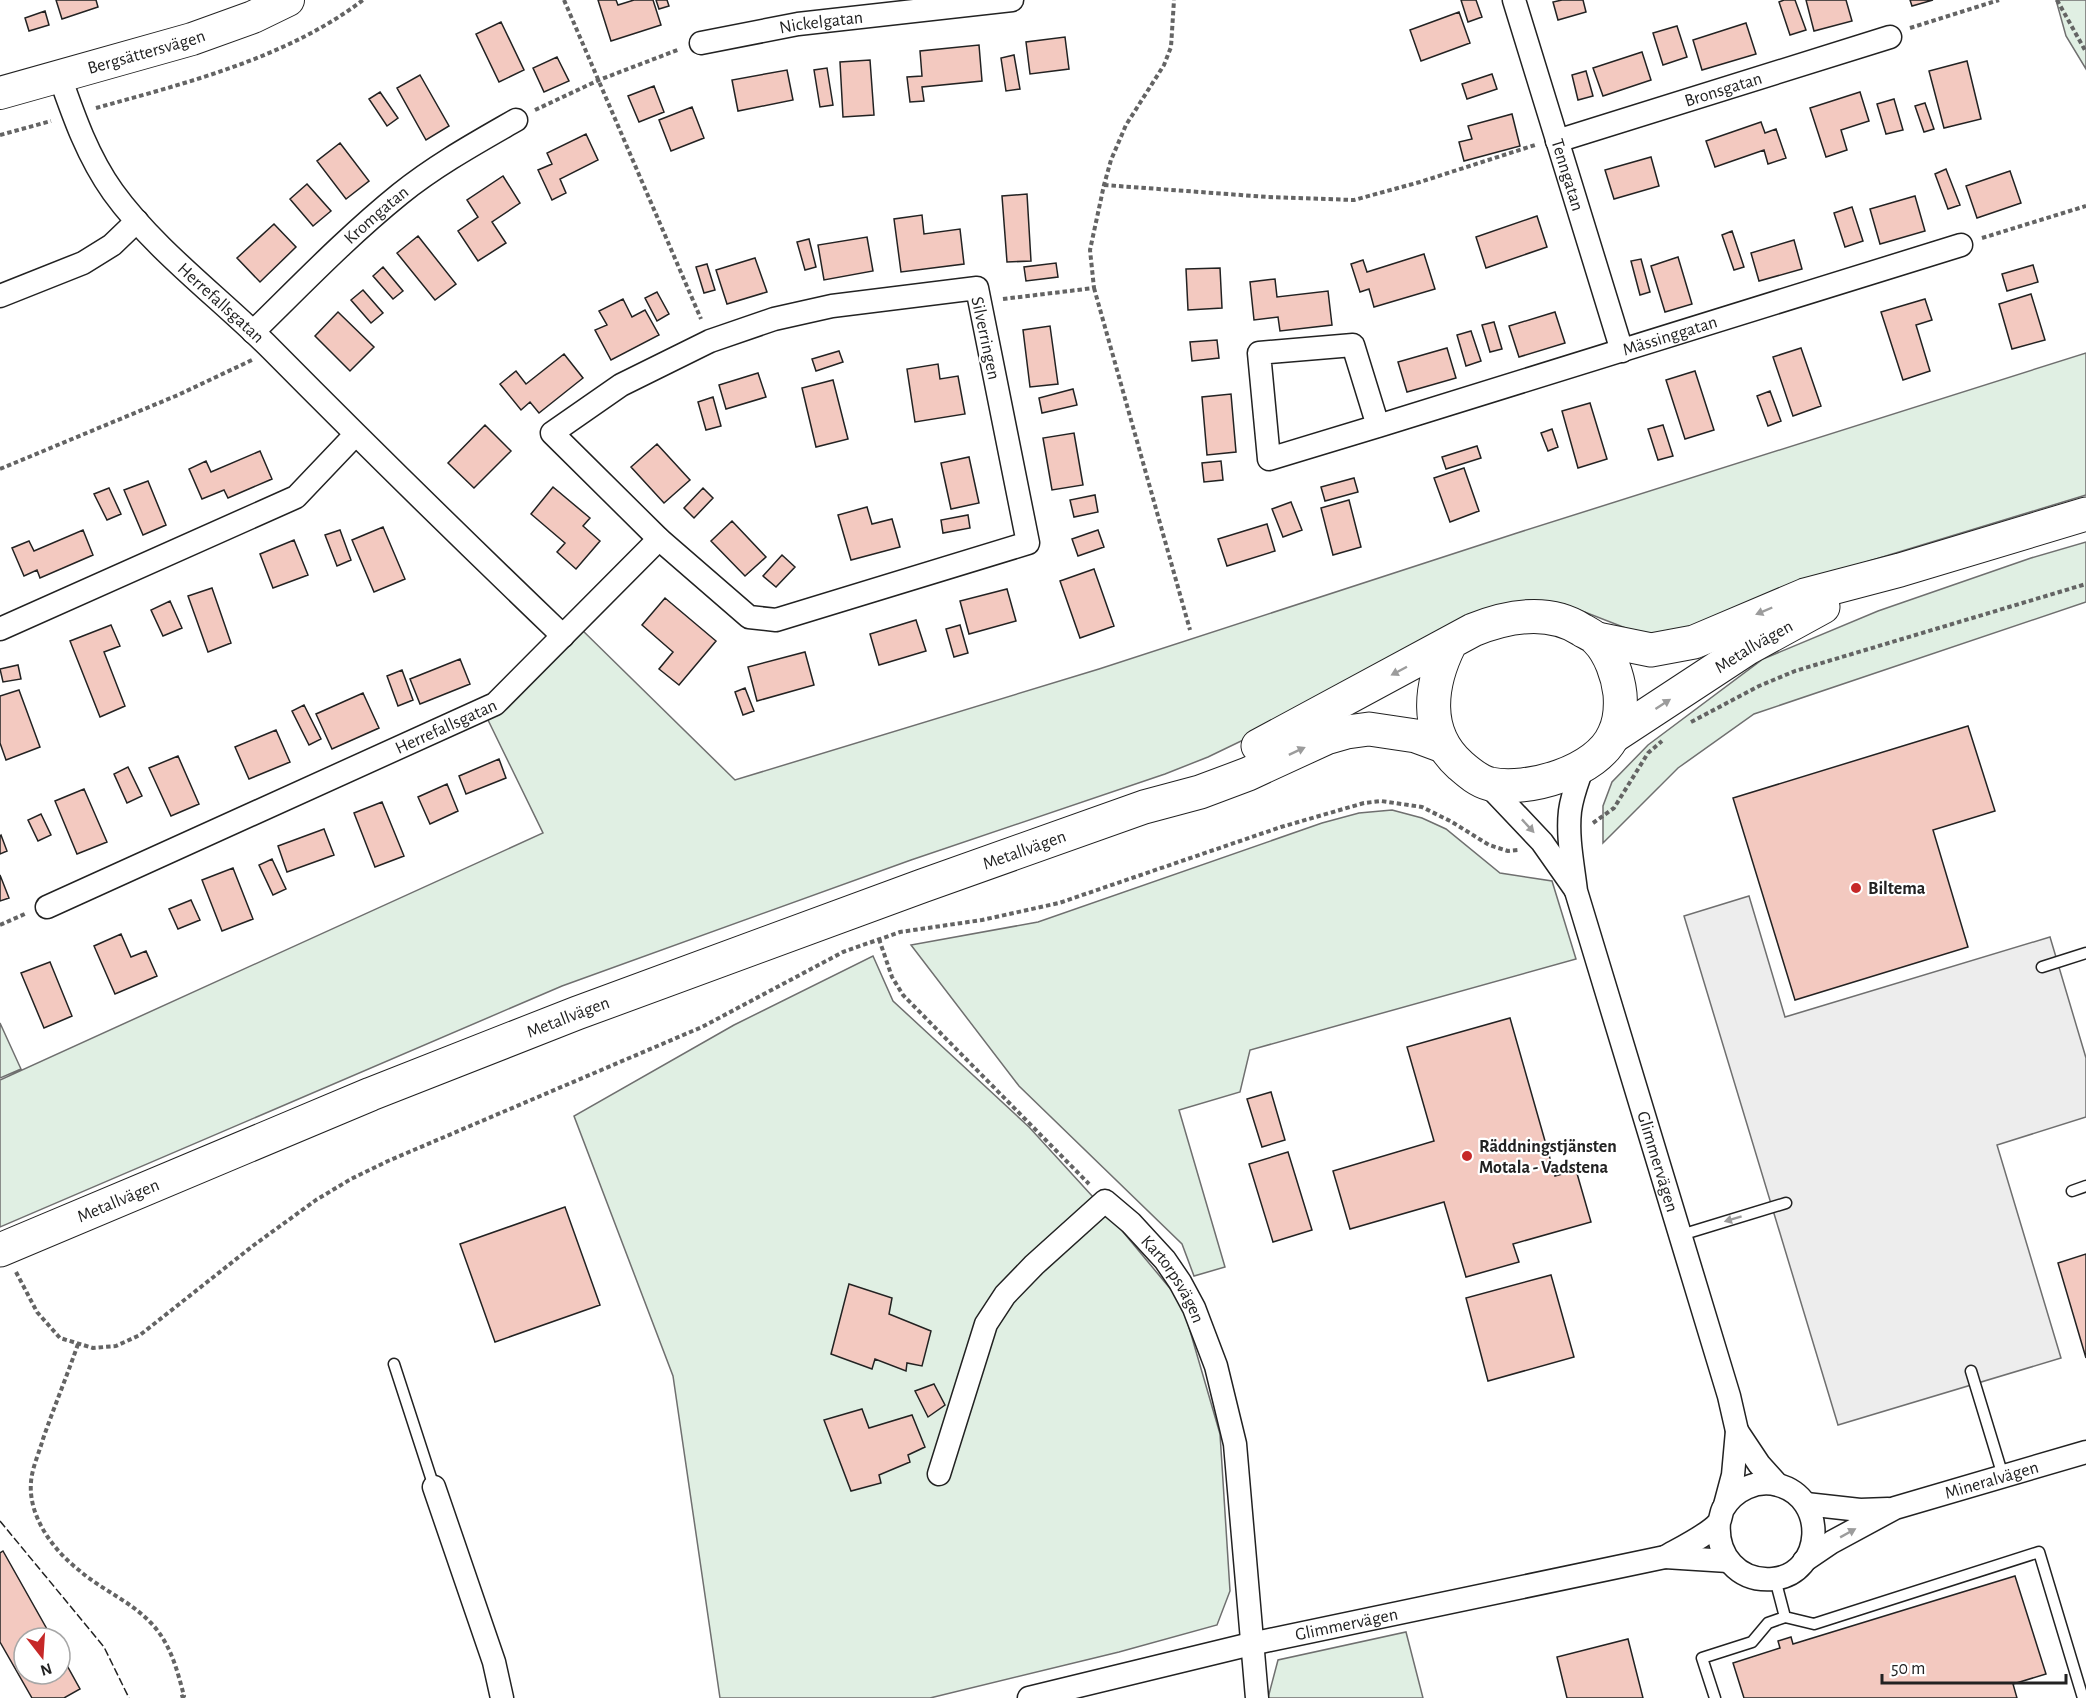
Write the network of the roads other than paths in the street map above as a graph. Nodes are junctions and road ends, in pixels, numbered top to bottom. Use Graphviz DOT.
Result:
graph roads {
  1 [pos="288,0"];
  2 [pos="1012,0"];
  3 [pos="1514,0"];
  4 [pos="1890,37"];
  5 [pos="701,43"];
  6 [pos="60,76"];
  7 [pos="0,93"];
  8 [pos="516,120"];
  9 [pos="1557,141"];
  10 [pos="137,221"];
  11 [pos="1961,244"];
  12 [pos="0,296"];
  13 [pos="253,332"];
  14 [pos="1622,351"];
  15 [pos="1378,426"];
  16 [pos="355,435"];
  17 [pos="2086,514"];
  18 [pos="659,538"];
  19 [pos="1900,570"];
  20 [pos="0,629"];
  21 [pos="562,636"];
  22 [pos="1597,639"];
  23 [pos="1450,644"];
  24 [pos="1614,736"];
  25 [pos="1443,746"];
  26 [pos="1583,766"];
  27 [pos="1487,784"];
  28 [pos="1144,807"];
  29 [pos="1576,891"];
  30 [pos="47,907"];
  31 [pos="2086,953"];
  32 [pos="2042,967"];
  33 [pos="2086,1186"];
  34 [pos="2072,1191"];
  35 [pos="1786,1203"];
  36 [pos="1681,1235"];
  37 [pos="6,1257"];
  38 [pos="394,1364"];
  39 [pos="1971,1371"];
  40 [pos="1737,1431"];
  41 [pos="2086,1452"];
  42 [pos="939,1474"];
  43 [pos="2003,1476"];
  44 [pos="1777,1484"];
  45 [pos="434,1488"];
  46 [pos="1806,1504"];
  47 [pos="1895,1509"];
  48 [pos="1721,1515"];
  49 [pos="1665,1557"];
  50 [pos="1728,1561"];
  51 [pos="1803,1562"];
  52 [pos="1775,1579"];
  53 [pos="1785,1617"];
  54 [pos="1251,1644"];
  55 [pos="502,1698"];
  56 [pos="1029,1698"];
  57 [pos="1257,1698"];
  58 [pos="1715,1698"];
  59 [pos="2083,1698"];
  1 -- 6 [label="street, Bergsättersvägen"];
  2 -- 5 [label="street, Nickelgatan"];
  3 -- 9 [label="street, Tenngatan"];
  4 -- 9 [label="street, Bronsgatan"];
  6 -- 7 [label="street, Bergsättersvägen"];
  6 -- 10 [label="street, Herrefallsgatan"];
  8 -- 13 [label="street, Kromgatan"];
  9 -- 14 [label="street, Tenngatan"];
  10 -- 12 [label="street"];
  10 -- 13 [label="street, Herrefallsgatan"];
  11 -- 14 [label="street, Mässinggatan"];
  13 -- 16 [label="street, Herrefallsgatan"];
  14 -- 15 [label="street, Mässinggatan"];
  15 -- 15 [label="street, Mässinggatan"];
  16 -- 20 [label="street"];
  16 -- 21 [label="street, Herrefallsgatan"];
  17 -- 19 [label="main road, Metallvägen"];
  18 -- 18 [label="street, Silverringen"];
  18 -- 21 [label="street"];
  19 -- 22 [label="main road, Metallvägen, one-way"];
  24 -- 19 [label="main road, Metallvägen, one-way"];
  21 -- 30 [label="street, Herrefallsgatan"];
  22 -- 23 [label="main road"];
  22 -- 24 [label="main road"];
  23 -- 25 [label="main road"];
  23 -- 28 [label="main road, Metallvägen, one-way"];
  24 -- 26 [label="main road"];
  25 -- 27 [label="main road"];
  28 -- 25 [label="main road, Metallvägen, one-way"];
  26 -- 27 [label="main road"];
  26 -- 29 [label="street, Glimmervägen"];
  27 -- 29 [label="street, Glimmervägen, one-way"];
  28 -- 37 [label="main road, Metallvägen"];
  29 -- 36 [label="street, Glimmervägen"];
  31 -- 32 [label="lane"];
  33 -- 34 [label="lane"];
  35 -- 36 [label="lane, one-way"];
  36 -- 40 [label="street, Glimmervägen"];
  38 -- 45 [label="lane"];
  39 -- 43 [label="lane"];
  40 -- 44 [label="street, Glimmervägen"];
  40 -- 48 [label="street, Glimmervägen"];
  41 -- 43 [label="street, Mineralvägen"];
  42 -- 54 [label="street, Kartorpsvägen"];
  43 -- 47 [label="street, Mineralvägen"];
  44 -- 46 [label="street, Glimmervägen"];
  44 -- 48 [label="street, Glimmervägen"];
  45 -- 55 [label="street"];
  46 -- 47 [label="street, Mineralvägen"];
  46 -- 51 [label="street"];
  51 -- 47 [label="street, Mineralvägen, one-way"];
  48 -- 49 [label="street, Glimmervägen"];
  48 -- 50 [label="street, Glimmervägen"];
  49 -- 50 [label="street, Glimmervägen"];
  49 -- 54 [label="street, Glimmervägen"];
  50 -- 52 [label="street, Glimmervägen"];
  51 -- 52 [label="street"];
  52 -- 53 [label="lane"];
  53 -- 58 [label="lane"];
  53 -- 59 [label="lane"];
  54 -- 56 [label="street, Glimmervägen"];
  54 -- 57 [label="street, Kartorpsvägen"];
}
